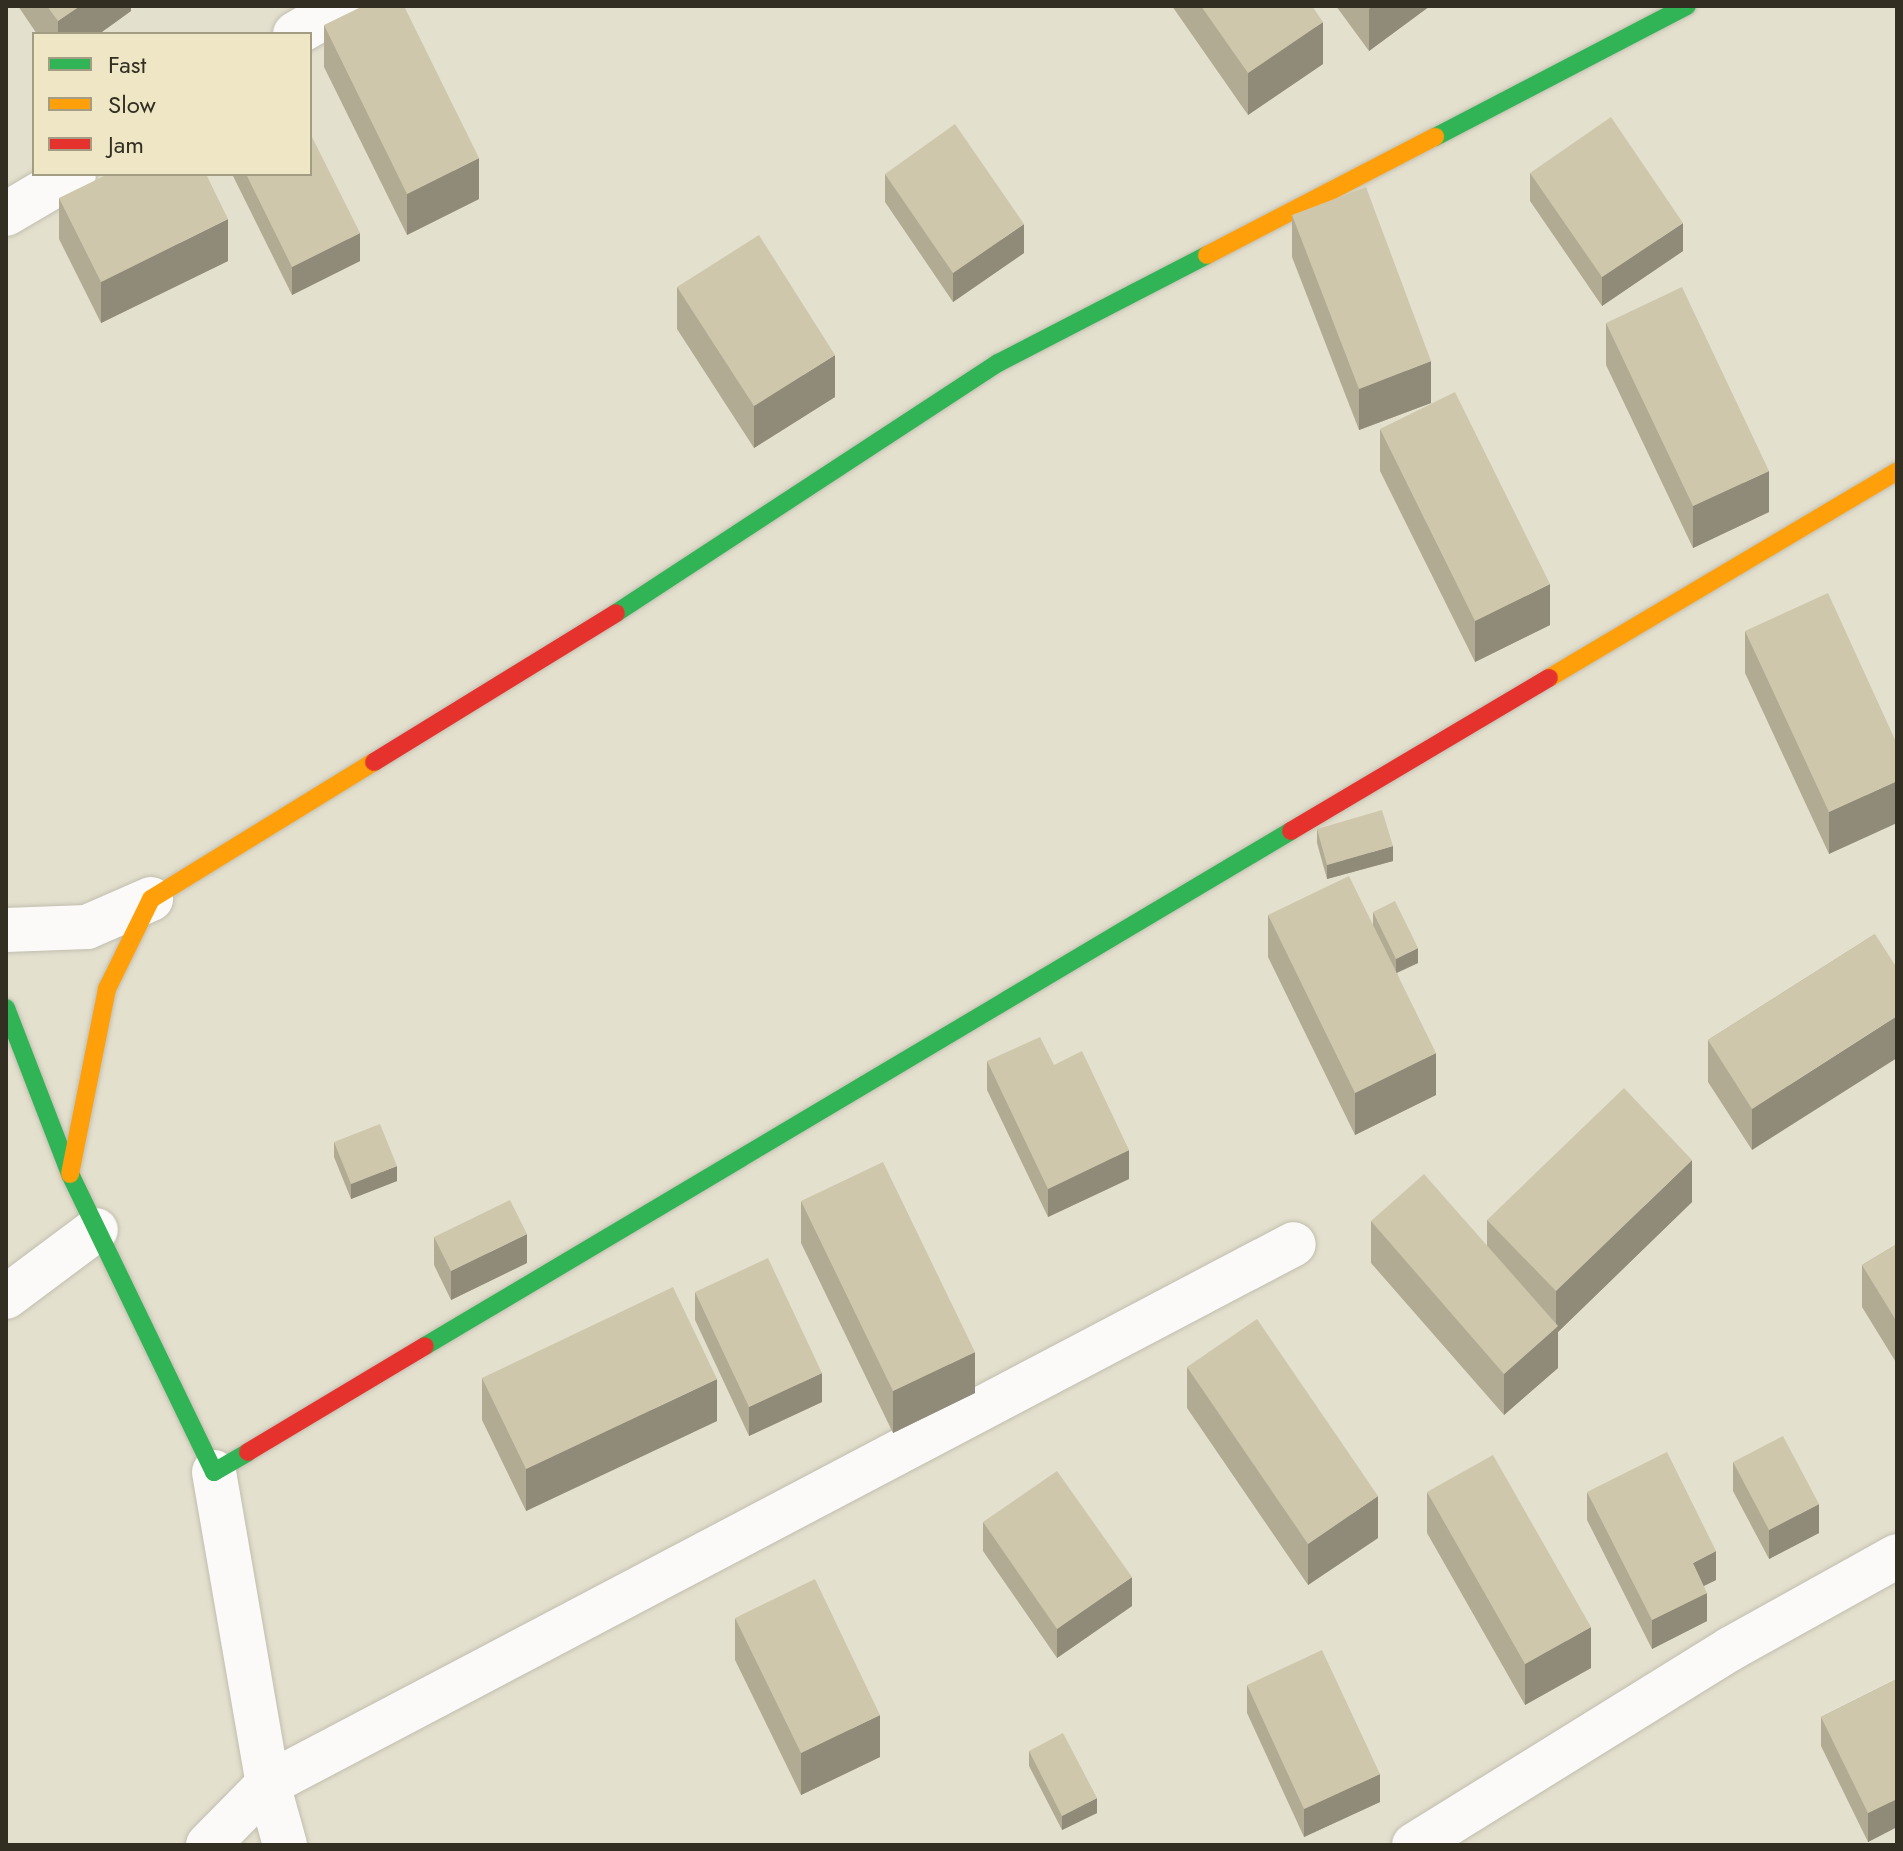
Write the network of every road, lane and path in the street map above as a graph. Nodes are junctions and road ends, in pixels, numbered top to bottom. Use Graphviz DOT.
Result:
graph roads {
  1 [pos="343,6"];
  2 [pos="1687,6"];
  3 [pos="298,32"];
  4 [pos="71,176"];
  5 [pos="6,214"];
  6 [pos="1897,471"];
  7 [pos="151,899"];
  8 [pos="6,930"];
  9 [pos="6,1008"];
  10 [pos="70,1174"];
  11 [pos="96,1230"];
  12 [pos="1294,1244"];
  13 [pos="6,1297"];
  14 [pos="214,1472"];
  15 [pos="1897,1556"];
  16 [pos="268,1784"];
  17 [pos="208,1845"];
  18 [pos="285,1845"];
  19 [pos="1414,1845"];
  1 -- 3 [label="street"];
  2 -- 7 [label="street"];
  4 -- 5 [label="street"];
  6 -- 14 [label="street"];
  7 -- 8 [label="street"];
  7 -- 10 [label="street"];
  9 -- 10 [label="street"];
  10 -- 11 [label="street"];
  11 -- 13 [label="street"];
  11 -- 14 [label="street"];
  12 -- 16 [label="street"];
  14 -- 16 [label="street"];
  15 -- 19 [label="street"];
  16 -- 17 [label="street"];
  16 -- 18 [label="street"];
}
